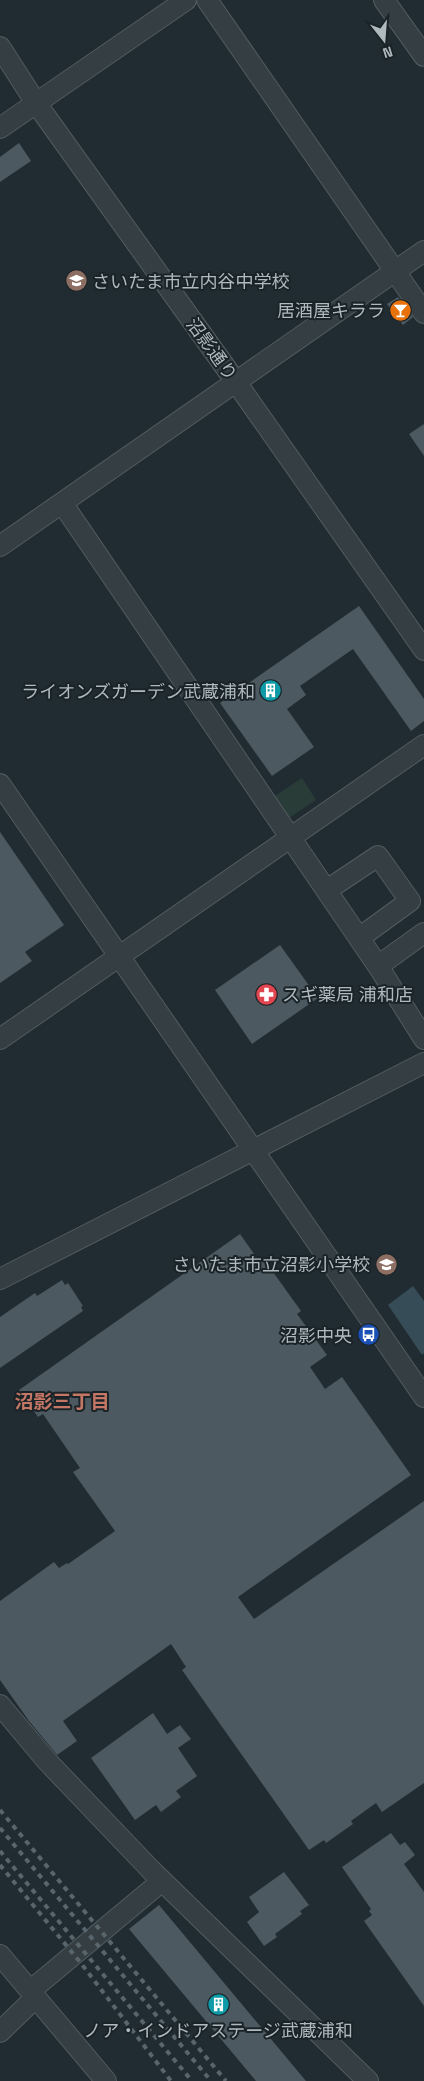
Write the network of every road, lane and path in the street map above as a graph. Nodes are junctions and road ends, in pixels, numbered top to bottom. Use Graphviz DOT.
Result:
graph roads {
  1 [pos="186,0"];
  2 [pos="207,0"];
  3 [pos="384,0"];
  4 [pos="0,47"];
  5 [pos="424,56"];
  6 [pos="36,103"];
  7 [pos="0,128"];
  8 [pos="424,251"];
  9 [pos="395,271"];
  10 [pos="424,312"];
  11 [pos="236,382"];
  12 [pos="62,503"];
  13 [pos="0,546"];
  14 [pos="424,650"];
  15 [pos="424,745"];
  16 [pos="0,784"];
  17 [pos="291,838"];
  18 [pos="327,890"];
  19 [pos="424,933"];
  20 [pos="359,938"];
  21 [pos="118,957"];
  22 [pos="378,966"];
  23 [pos="424,1039"];
  24 [pos="0,1040"];
  25 [pos="424,1063"];
  26 [pos="253,1150"];
  27 [pos="0,1279"];
  28 [pos="424,1397"];
  29 [pos="0,1705"];
  30 [pos="162,1881"];
  31 [pos="0,1955"];
  32 [pos="33,1994"];
  33 [pos="0,2032"];
  34 [pos="106,2081"];
  35 [pos="368,2081"];
  1 -- 6 [label="street"];
  2 -- 9 [label="street"];
  3 -- 5 [label="street"];
  4 -- 6 [label="street, 沼影通り"];
  6 -- 7 [label="street"];
  6 -- 11 [label="street, 沼影通り"];
  8 -- 9 [label="street"];
  9 -- 10 [label="street"];
  9 -- 11 [label="street"];
  11 -- 12 [label="street"];
  11 -- 14 [label="street, 沼影通り"];
  12 -- 13 [label="street"];
  12 -- 17 [label="street"];
  15 -- 17 [label="street"];
  16 -- 21 [label="street"];
  17 -- 18 [label="street"];
  17 -- 21 [label="street"];
  18 -- 20 [label="street"];
  18 -- 20 [label="street"];
  19 -- 22 [label="street"];
  20 -- 22 [label="street"];
  21 -- 24 [label="street"];
  21 -- 26 [label="street"];
  22 -- 23 [label="street"];
  25 -- 26 [label="street"];
  26 -- 27 [label="street"];
  26 -- 28 [label="street"];
  29 -- 30 [label="street"];
  30 -- 32 [label="street"];
  30 -- 35 [label="street"];
  31 -- 32 [label="street"];
  32 -- 33 [label="street"];
  32 -- 34 [label="street"];
}
